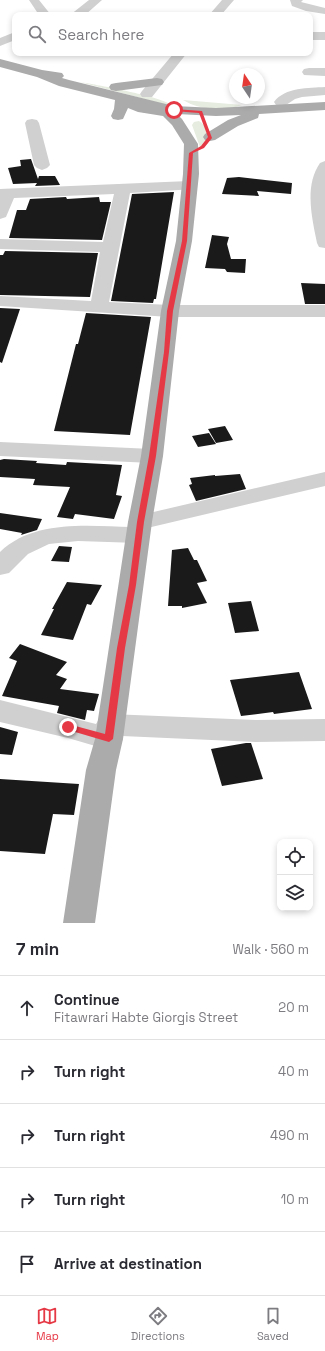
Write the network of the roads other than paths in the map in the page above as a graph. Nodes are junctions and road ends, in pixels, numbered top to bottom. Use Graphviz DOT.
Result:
graph roads {
  1 [pos="96,0"];
  2 [pos="228,0"];
  3 [pos="297,0"];
  4 [pos="34,1"];
  5 [pos="325,11"];
  6 [pos="43,12"];
  7 [pos="82,12"];
  8 [pos="218,12"];
  9 [pos="313,36"];
  10 [pos="325,36"];
  11 [pos="12,37"];
  12 [pos="0,42"];
  13 [pos="179,56"];
  14 [pos="0,63"];
  15 [pos="309,72"];
  16 [pos="325,72"];
  17 [pos="157,82"];
  18 [pos="325,91"];
  19 [pos="121,95"];
  20 [pos="152,96"];
  21 [pos="325,100"];
  22 [pos="272,105"];
  23 [pos="325,106"];
  24 [pos="200,112"];
  25 [pos="118,116"];
  26 [pos="32,123"];
  27 [pos="210,138"];
  28 [pos="191,153"];
  29 [pos="42,165"];
  30 [pos="325,166"];
  31 [pos="189,186"];
  32 [pos="123,189"];
  33 [pos="3,194"];
  34 [pos="0,214"];
  35 [pos="322,214"];
  36 [pos="325,243"];
  37 [pos="0,244"];
  38 [pos="110,247"];
  39 [pos="0,301"];
  40 [pos="99,306"];
  41 [pos="170,311"];
  42 [pos="325,311"];
  43 [pos="0,449"];
  44 [pos="152,456"];
  45 [pos="324,482"];
  46 [pos="139,528"];
  47 [pos="0,567"];
  48 [pos="0,711"];
  49 [pos="325,730"];
  50 [pos="109,732"];
  51 [pos="79,923"];
  1 -- 7 [label="street"];
  2 -- 8 [label="street"];
  3 -- 5 [label="street"];
  4 -- 6 [label="street"];
  9 -- 10 [label="street"];
  11 -- 12 [label="street"];
  13 -- 17 [label="street"];
  14 -- 19 [label="main road"];
  15 -- 16 [label="street"];
  17 -- 19 [label="main road"];
  17 -- 20 [label="street"];
  18 -- 22 [label="street"];
  19 -- 20 [label="main road"];
  19 -- 24 [label="main road"];
  19 -- 25 [label="main road"];
  19 -- 28 [label="main road"];
  20 -- 22 [label="main road"];
  20 -- 24 [label="main road"];
  21 -- 22 [label="main road"];
  22 -- 23 [label="main road"];
  22 -- 24 [label="main road"];
  22 -- 27 [label="main road"];
  24 -- 27 [label="main road"];
  26 -- 29 [label="street"];
  27 -- 28 [label="main road"];
  28 -- 31 [label="main road"];
  30 -- 35 [label="street"];
  31 -- 32 [label="street"];
  31 -- 41 [label="main road"];
  32 -- 33 [label="street"];
  32 -- 38 [label="street"];
  33 -- 34 [label="street"];
  35 -- 36 [label="street"];
  37 -- 38 [label="street"];
  38 -- 40 [label="street"];
  39 -- 40 [label="street"];
  40 -- 41 [label="street"];
  41 -- 42 [label="street"];
  41 -- 44 [label="main road"];
  43 -- 44 [label="street"];
  44 -- 46 [label="main road"];
  45 -- 46 [label="street"];
  46 -- 47 [label="street"];
  46 -- 50 [label="main road"];
  48 -- 50 [label="street"];
  49 -- 50 [label="street"];
  50 -- 51 [label="main road"];
}
